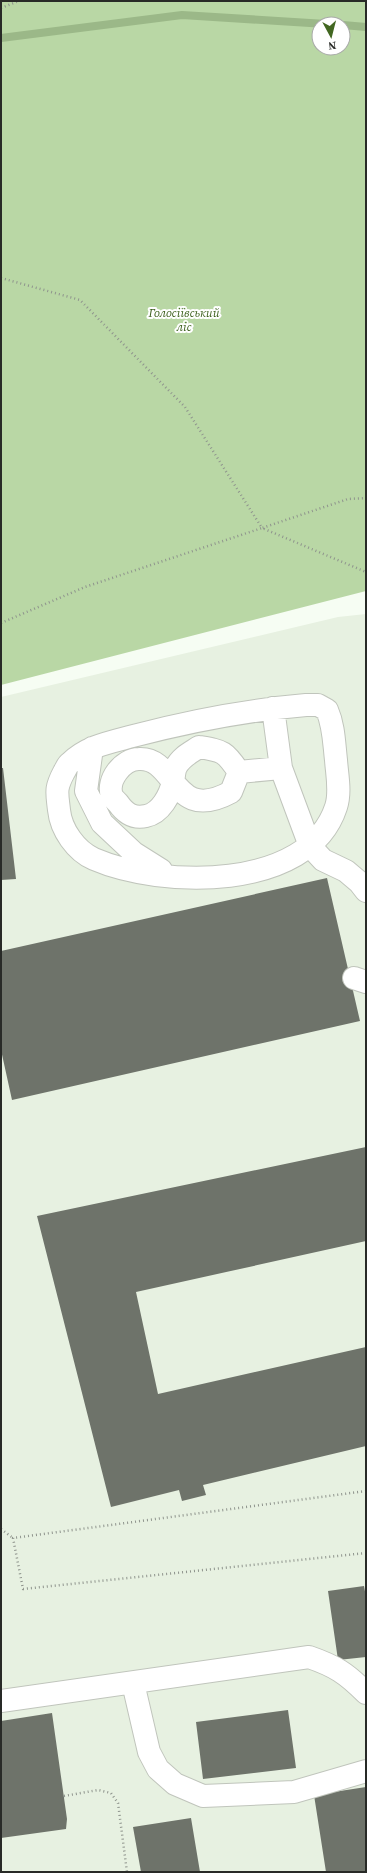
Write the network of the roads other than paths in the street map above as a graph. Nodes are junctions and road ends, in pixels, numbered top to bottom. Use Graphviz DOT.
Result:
graph roads {
  1 [pos="273,708"];
  2 [pos="92,748"];
  3 [pos="281,768"];
  4 [pos="239,772"];
  5 [pos="310,846"];
  6 [pos="174,878"];
  7 [pos="366,892"];
  8 [pos="133,1683"];
  9 [pos="366,1693"];
  10 [pos="1,1701"];
  11 [pos="366,1771"];
  1 -- 2 [label="lane"];
  1 -- 3 [label="lane"];
  1 -- 5 [label="lane"];
  2 -- 6 [label="lane"];
  2 -- 6 [label="lane"];
  3 -- 4 [label="lane"];
  3 -- 5 [label="lane"];
  4 -- 4 [label="lane"];
  5 -- 6 [label="lane"];
  5 -- 7 [label="lane"];
  8 -- 9 [label="lane"];
  8 -- 10 [label="lane"];
  8 -- 11 [label="lane"];
}
